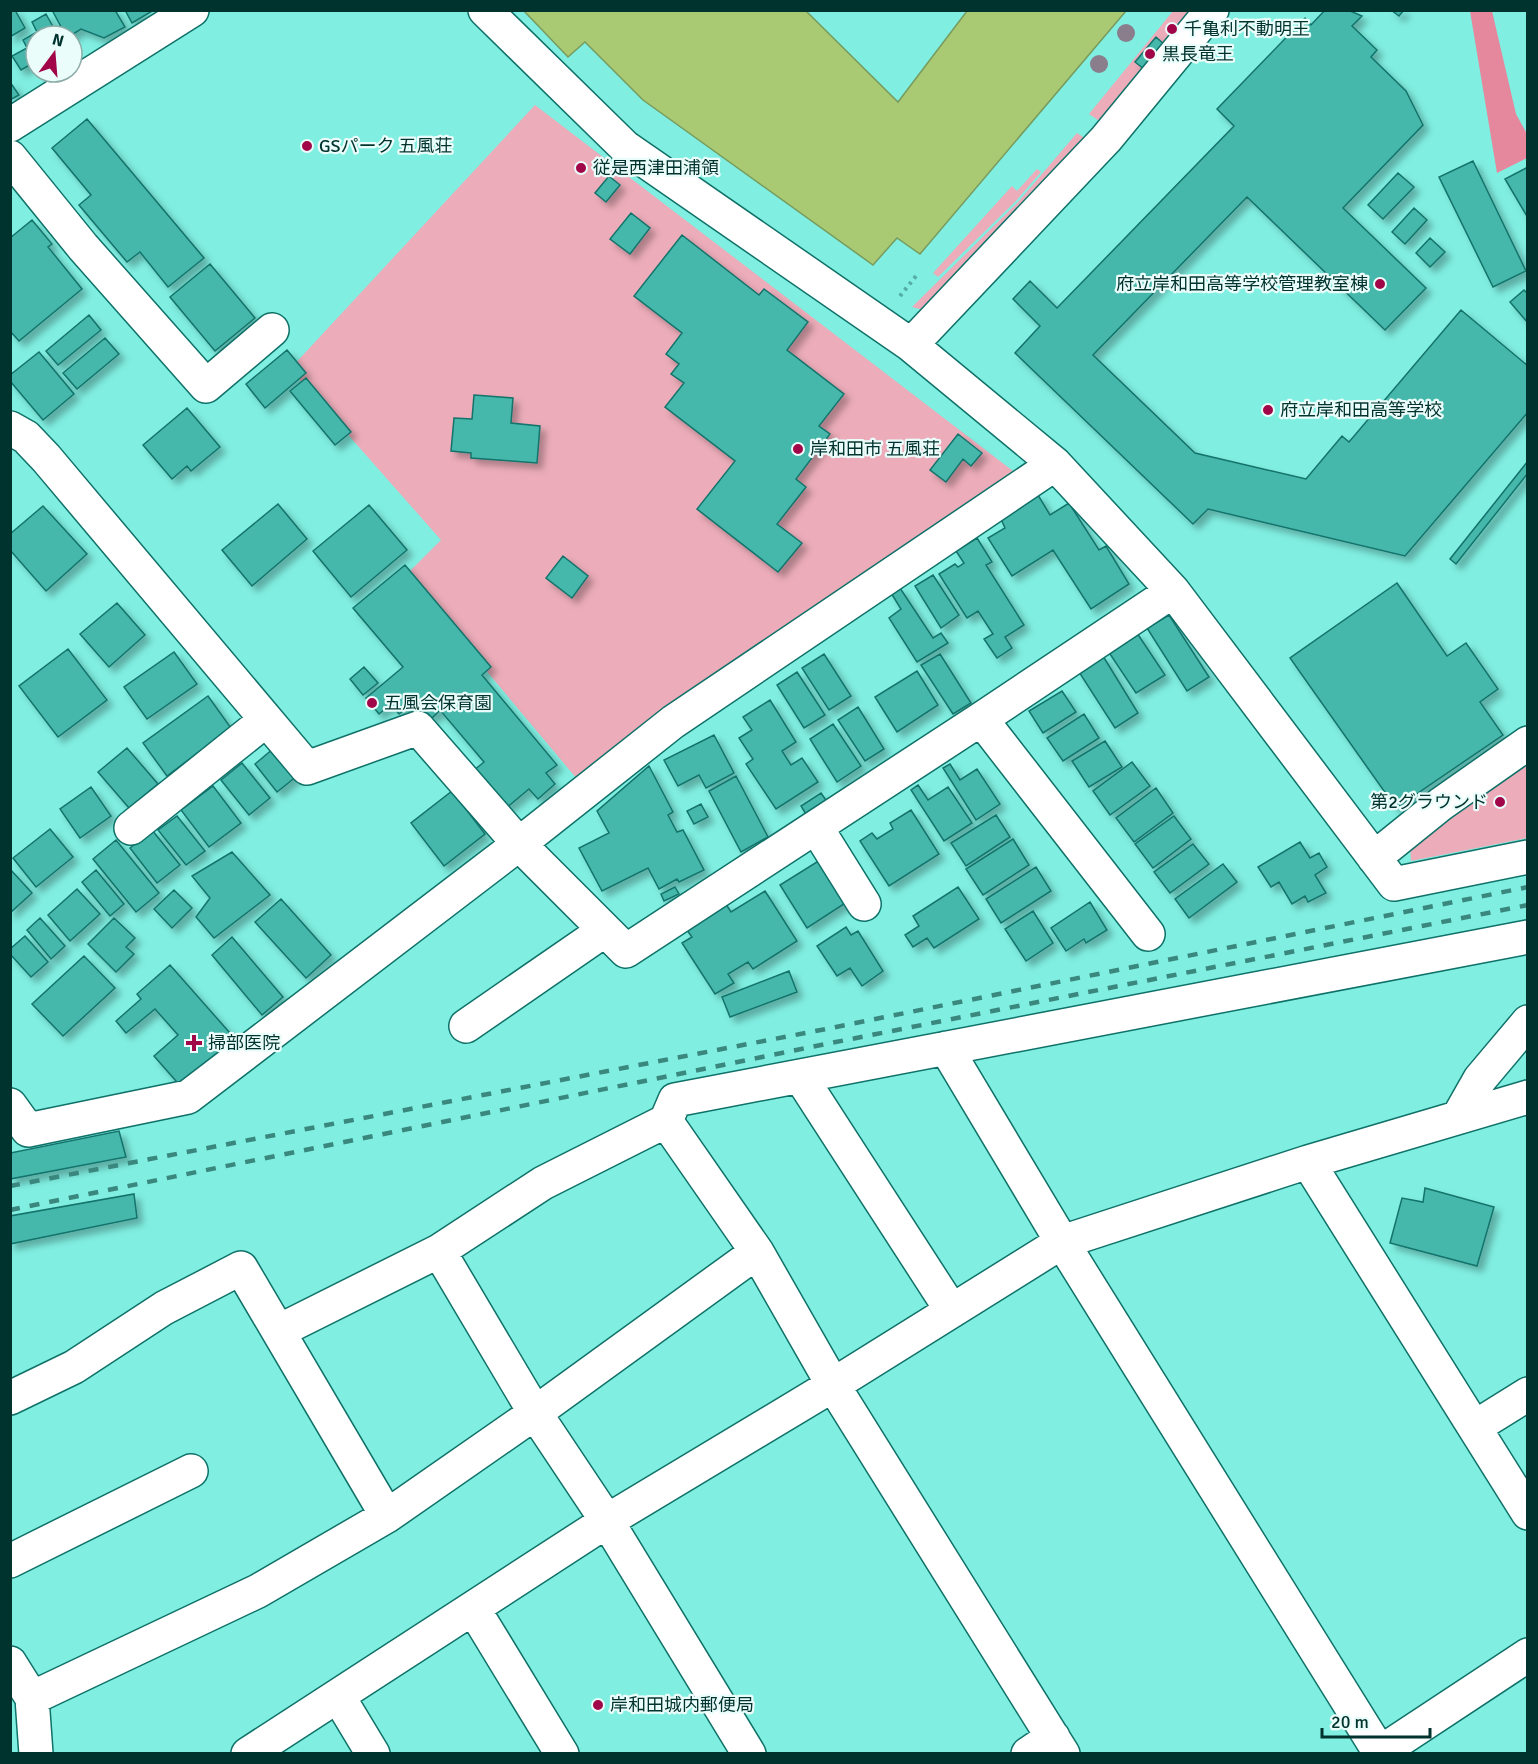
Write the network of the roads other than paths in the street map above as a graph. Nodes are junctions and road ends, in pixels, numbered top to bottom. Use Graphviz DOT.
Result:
graph roads {
  1 [pos="485,10"];
  2 [pos="1212,10"];
  3 [pos="183,13"];
  4 [pos="10,125"];
  5 [pos="10,157"];
  6 [pos="273,330"];
  7 [pos="911,345"];
  8 [pos="10,428"];
  9 [pos="1055,464"];
  10 [pos="1173,591"];
  11 [pos="981,719"];
  12 [pos="266,720"];
  13 [pos="1527,743"];
  14 [pos="816,827"];
  15 [pos="131,828"];
  16 [pos="519,844"];
  17 [pos="1527,857"];
  18 [pos="1374,858"];
  19 [pos="864,904"];
  20 [pos="605,930"];
  21 [pos="1148,934"];
  22 [pos="1527,937"];
  23 [pos="1527,1022"];
  24 [pos="466,1026"];
  25 [pos="946,1048"];
  26 [pos="800,1076"];
  27 [pos="1527,1097"];
  28 [pos="10,1105"];
  29 [pos="1460,1116"];
  30 [pos="666,1121"];
  31 [pos="1308,1162"];
  32 [pos="1062,1242"];
  33 [pos="439,1251"];
  34 [pos="757,1251"];
  35 [pos="952,1311"];
  36 [pos="279,1331"];
  37 [pos="833,1385"];
  38 [pos="1527,1394"];
  39 [pos="10,1398"];
  40 [pos="535,1413"];
  41 [pos="1475,1427"];
  42 [pos="191,1471"];
  43 [pos="1527,1513"];
  44 [pos="387,1516"];
  45 [pos="607,1521"];
  46 [pos="10,1561"];
  47 [pos="473,1608"];
  48 [pos="1527,1655"];
  49 [pos="10,1663"];
  50 [pos="338,1696"];
  51 [pos="32,1698"];
  52 [pos="1048,1748"];
  53 [pos="1379,1753"];
  54 [pos="36,1754"];
  55 [pos="248,1754"];
  56 [pos="373,1754"];
  57 [pos="562,1754"];
  58 [pos="749,1754"];
  1 -- 7 [label="street"];
  2 -- 7 [label="street"];
  3 -- 4 [label="street"];
  5 -- 6 [label="street"];
  7 -- 9 [label="street"];
  8 -- 12 [label="street"];
  9 -- 10 [label="street"];
  9 -- 16 [label="street"];
  10 -- 11 [label="street"];
  10 -- 18 [label="street"];
  11 -- 14 [label="street"];
  11 -- 21 [label="street"];
  12 -- 15 [label="street"];
  12 -- 16 [label="street"];
  13 -- 18 [label="street"];
  14 -- 19 [label="street"];
  14 -- 20 [label="street"];
  16 -- 20 [label="street"];
  16 -- 28 [label="street"];
  17 -- 18 [label="street"];
  20 -- 24 [label="street"];
  22 -- 25 [label="street"];
  23 -- 29 [label="street"];
  25 -- 26 [label="street"];
  25 -- 32 [label="street"];
  26 -- 30 [label="street"];
  26 -- 35 [label="street"];
  27 -- 29 [label="street"];
  29 -- 31 [label="street"];
  30 -- 33 [label="street"];
  30 -- 34 [label="street"];
  31 -- 32 [label="street"];
  31 -- 41 [label="street"];
  32 -- 35 [label="street"];
  32 -- 53 [label="street"];
  33 -- 36 [label="street"];
  33 -- 40 [label="street"];
  34 -- 37 [label="street"];
  34 -- 40 [label="street"];
  35 -- 37 [label="street"];
  36 -- 39 [label="street"];
  36 -- 44 [label="street"];
  37 -- 45 [label="street"];
  37 -- 52 [label="street"];
  38 -- 41 [label="street"];
  40 -- 44 [label="street"];
  40 -- 45 [label="street"];
  41 -- 43 [label="street"];
  42 -- 46 [label="street"];
  44 -- 51 [label="street"];
  45 -- 47 [label="street"];
  45 -- 58 [label="street"];
  47 -- 50 [label="street"];
  47 -- 57 [label="street"];
  48 -- 53 [label="street"];
  49 -- 51 [label="street"];
  50 -- 55 [label="street"];
  50 -- 56 [label="street"];
  51 -- 54 [label="street"];
}
